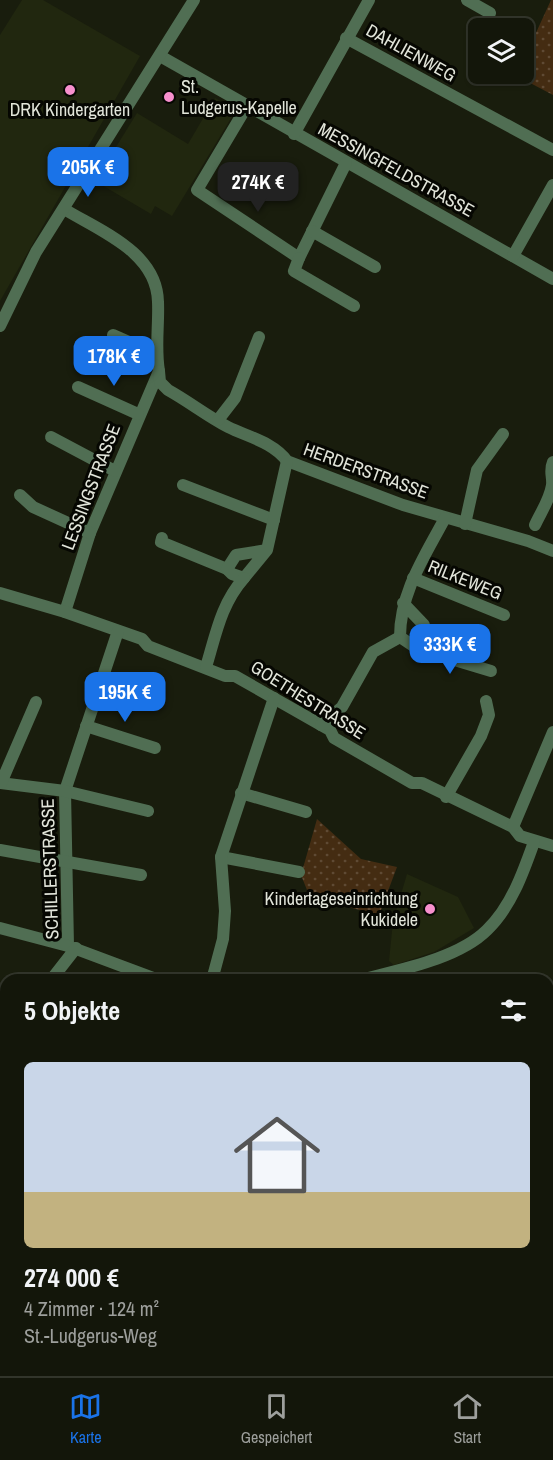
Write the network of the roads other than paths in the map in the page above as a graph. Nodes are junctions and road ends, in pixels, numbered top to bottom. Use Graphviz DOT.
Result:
graph roads {
  1 [pos="194,0"];
  2 [pos="369,0"];
  3 [pos="467,0"];
  4 [pos="490,13"];
  5 [pos="346,38"];
  6 [pos="160,56"];
  7 [pos="247,106"];
  8 [pos="294,134"];
  9 [pos="553,150"];
  10 [pos="346,163"];
  11 [pos="553,185"];
  12 [pos="64,209"];
  13 [pos="312,231"];
  14 [pos="513,256"];
  15 [pos="299,258"];
  16 [pos="375,267"];
  17 [pos="553,279"];
  18 [pos="354,306"];
  19 [pos="0,326"];
  20 [pos="113,335"];
  21 [pos="259,337"];
  22 [pos="156,354"];
  23 [pos="159,371"];
  24 [pos="78,387"];
  25 [pos="138,414"];
  26 [pos="218,420"];
  27 [pos="503,434"];
  28 [pos="51,437"];
  29 [pos="287,461"];
  30 [pos="553,462"];
  31 [pos="115,471"];
  32 [pos="183,485"];
  33 [pos="20,495"];
  34 [pos="445,518"];
  35 [pos="274,520"];
  36 [pos="465,524"];
  37 [pos="535,525"];
  38 [pos="90,533"];
  39 [pos="162,538"];
  40 [pos="267,550"];
  41 [pos="553,551"];
  42 [pos="227,569"];
  43 [pos="243,578"];
  44 [pos="413,578"];
  45 [pos="0,593"];
  46 [pos="403,603"];
  47 [pos="65,612"];
  48 [pos="504,615"];
  49 [pos="118,631"];
  50 [pos="400,637"];
  51 [pos="418,649"];
  52 [pos="206,666"];
  53 [pos="491,671"];
  54 [pos="274,698"];
  55 [pos="486,701"];
  56 [pos="36,702"];
  57 [pos="321,725"];
  58 [pos="86,726"];
  59 [pos="553,732"];
  60 [pos="155,748"];
  61 [pos="0,783"];
  62 [pos="65,791"];
  63 [pos="241,793"];
  64 [pos="446,797"];
  65 [pos="148,811"];
  66 [pos="306,812"];
  67 [pos="513,827"];
  68 [pos="534,842"];
  69 [pos="553,846"];
  70 [pos="0,850"];
  71 [pos="220,856"];
  72 [pos="65,860"];
  73 [pos="299,872"];
  74 [pos="141,875"];
  75 [pos="0,928"];
  76 [pos="72,947"];
  77 [pos="55,974"];
  78 [pos="143,974"];
  79 [pos="214,974"];
  80 [pos="381,974"];
  1 -- 6 [label="street"];
  2 -- 5 [label="street"];
  3 -- 4 [label="street"];
  5 -- 8 [label="street"];
  5 -- 9 [label="street, DAHLIENWEG"];
  6 -- 7 [label="street, MESSINGFELDSTRASSE"];
  6 -- 12 [label="street"];
  7 -- 8 [label="street, MESSINGFELDSTRASSE"];
  7 -- 15 [label="street"];
  8 -- 10 [label="street, MESSINGFELDSTRASSE"];
  10 -- 13 [label="street"];
  10 -- 14 [label="street, MESSINGFELDSTRASSE"];
  11 -- 14 [label="street"];
  12 -- 19 [label="street"];
  12 -- 22 [label="street"];
  13 -- 15 [label="street"];
  13 -- 16 [label="street"];
  14 -- 17 [label="street, MESSINGFELDSTRASSE"];
  15 -- 18 [label="street"];
  20 -- 22 [label="street"];
  21 -- 26 [label="street"];
  22 -- 23 [label="street"];
  23 -- 25 [label="street, LESSINGSTRASSE"];
  23 -- 26 [label="street, HERDERSTRASSE"];
  24 -- 25 [label="street"];
  25 -- 31 [label="street, LESSINGSTRASSE"];
  26 -- 29 [label="street, HERDERSTRASSE"];
  27 -- 36 [label="street"];
  28 -- 31 [label="street"];
  29 -- 34 [label="street, HERDERSTRASSE"];
  29 -- 35 [label="street"];
  30 -- 37 [label="street"];
  31 -- 38 [label="street, LESSINGSTRASSE"];
  32 -- 35 [label="street"];
  33 -- 38 [label="street"];
  34 -- 36 [label="street, HERDERSTRASSE"];
  34 -- 44 [label="street"];
  35 -- 40 [label="street"];
  36 -- 41 [label="street, HERDERSTRASSE"];
  38 -- 47 [label="street, LESSINGSTRASSE"];
  39 -- 42 [label="street"];
  40 -- 42 [label="street"];
  40 -- 43 [label="street"];
  42 -- 43 [label="street"];
  43 -- 52 [label="street"];
  44 -- 46 [label="street"];
  44 -- 48 [label="street, RILKEWEG"];
  45 -- 47 [label="street, GOETHESTRASSE"];
  46 -- 50 [label="street"];
  46 -- 51 [label="street"];
  47 -- 49 [label="street, GOETHESTRASSE"];
  49 -- 52 [label="street, GOETHESTRASSE"];
  49 -- 58 [label="street, SCHILLERSTRASSE"];
  50 -- 51 [label="street"];
  50 -- 57 [label="street"];
  51 -- 53 [label="street"];
  52 -- 54 [label="street, GOETHESTRASSE"];
  54 -- 57 [label="street, GOETHESTRASSE"];
  54 -- 63 [label="street"];
  55 -- 64 [label="street"];
  56 -- 61 [label="street"];
  57 -- 64 [label="street, GOETHESTRASSE"];
  58 -- 60 [label="street"];
  58 -- 62 [label="street, SCHILLERSTRASSE"];
  59 -- 67 [label="street"];
  61 -- 62 [label="street"];
  62 -- 65 [label="street"];
  62 -- 72 [label="street, SCHILLERSTRASSE"];
  63 -- 66 [label="street"];
  63 -- 71 [label="street"];
  64 -- 67 [label="street, GOETHESTRASSE"];
  67 -- 68 [label="street, GOETHESTRASSE"];
  68 -- 69 [label="street, GOETHESTRASSE"];
  68 -- 80 [label="street"];
  70 -- 72 [label="street"];
  71 -- 73 [label="street"];
  71 -- 79 [label="street"];
  72 -- 74 [label="street"];
  72 -- 76 [label="street, SCHILLERSTRASSE"];
  75 -- 76 [label="street"];
  76 -- 77 [label="street"];
  76 -- 78 [label="street, SCHILLERSTRASSE"];
}
